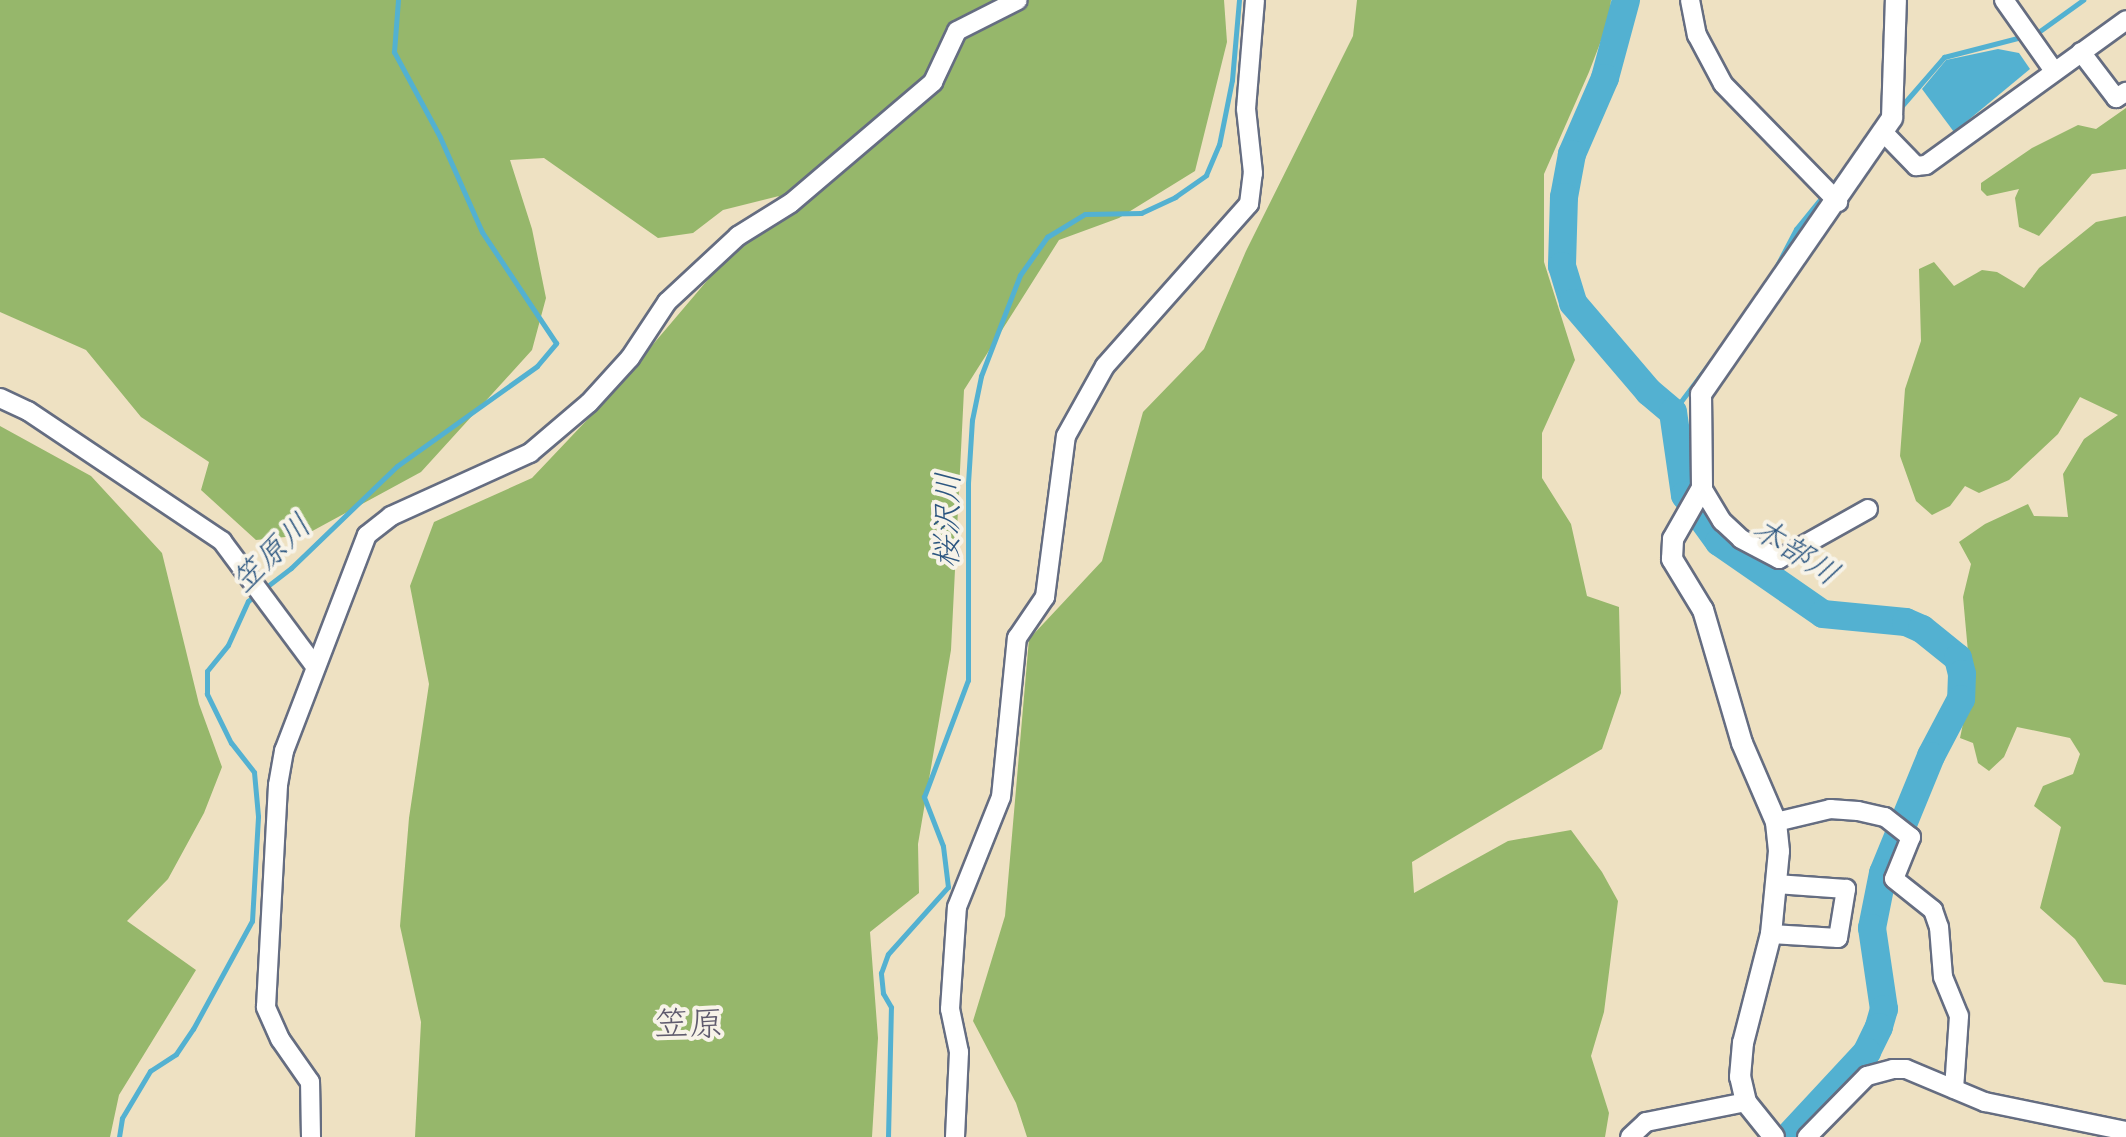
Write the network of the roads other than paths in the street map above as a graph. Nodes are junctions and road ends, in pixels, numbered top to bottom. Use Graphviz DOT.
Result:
graph roads {
  1 [pos="1018,0"];
  2 [pos="1255,0"];
  3 [pos="1690,0"];
  4 [pos="1896,0"];
  5 [pos="2011,3"];
  6 [pos="2126,20"];
  7 [pos="2081,52"];
  8 [pos="2054,71"];
  9 [pos="2126,92"];
  10 [pos="1885,134"];
  11 [pos="1838,202"];
  12 [pos="0,398"];
  13 [pos="1702,488"];
  14 [pos="1868,509"];
  15 [pos="315,666"];
  16 [pos="1776,822"];
  17 [pos="1776,884"];
  18 [pos="1771,934"];
  19 [pos="1954,1089"];
  20 [pos="1746,1102"];
  21 [pos="2126,1130"];
  22 [pos="311,1137"];
  23 [pos="955,1137"];
  24 [pos="1630,1137"];
  25 [pos="1774,1137"];
  26 [pos="1807,1137"];
  1 -- 15 [label="street"];
  2 -- 23 [label="street"];
  3 -- 11 [label="street"];
  4 -- 10 [label="street"];
  5 -- 8 [label="street"];
  6 -- 7 [label="street"];
  7 -- 8 [label="street"];
  7 -- 9 [label="street"];
  8 -- 10 [label="street"];
  10 -- 11 [label="street"];
  11 -- 13 [label="street"];
  12 -- 15 [label="street"];
  13 -- 14 [label="street"];
  13 -- 16 [label="street"];
  15 -- 22 [label="street"];
  16 -- 17 [label="street"];
  16 -- 19 [label="street"];
  17 -- 18 [label="street"];
  17 -- 18 [label="street"];
  18 -- 20 [label="street"];
  19 -- 21 [label="street"];
  19 -- 26 [label="street"];
  20 -- 24 [label="street"];
  20 -- 25 [label="street"];
}
